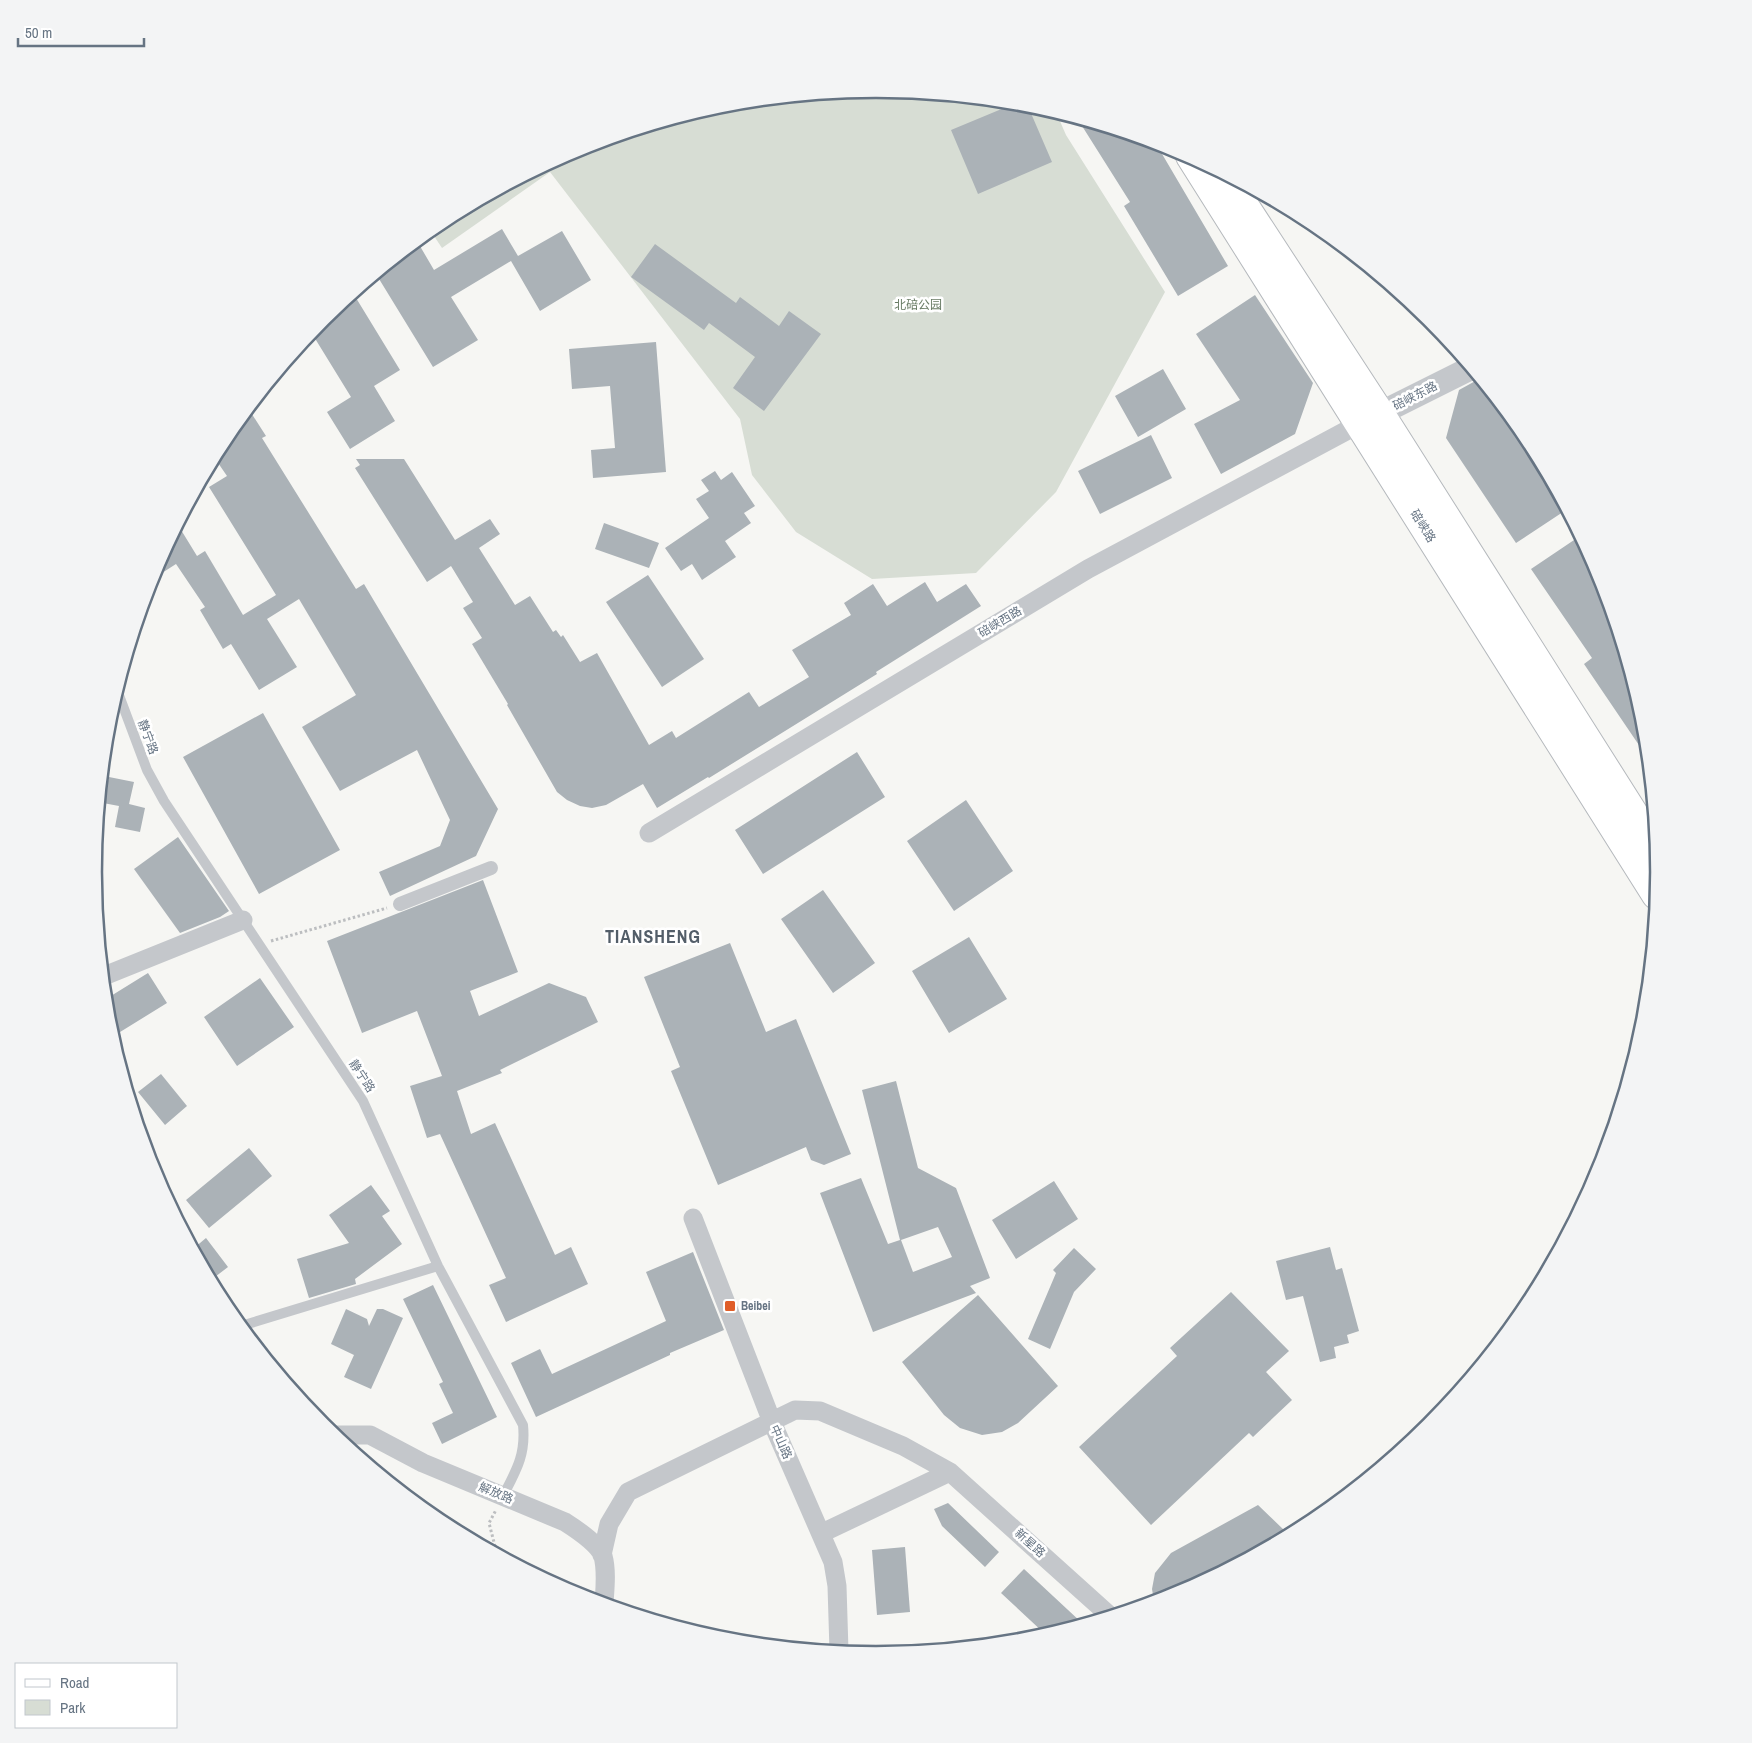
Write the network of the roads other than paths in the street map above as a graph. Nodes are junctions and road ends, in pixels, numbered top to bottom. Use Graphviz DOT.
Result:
graph roads {
  1 [pos="1198,168"];
  2 [pos="1229,183"];
  3 [pos="1466,371"];
  4 [pos="1369,419"];
  5 [pos="121,701"];
  6 [pos="649,833"];
  7 [pos="1649,837"];
  8 [pos="491,868"];
  9 [pos="1650,884"];
  10 [pos="400,904"];
  11 [pos="243,920"];
  12 [pos="109,974"];
  13 [pos="693,1218"];
  14 [pos="438,1266"];
  15 [pos="248,1324"];
  16 [pos="772,1422"];
  17 [pos="347,1435"];
  18 [pos="950,1472"];
  19 [pos="503,1496"];
  20 [pos="822,1533"];
  21 [pos="602,1555"];
  22 [pos="605,1596"];
  23 [pos="1104,1610"];
  24 [pos="839,1645"];
  1 -- 4 [label="main road, 碚峡路"];
  2 -- 4 [label="main road, 碚峡路"];
  3 -- 4 [label="street, 碚峡东路"];
  4 -- 6 [label="street, 碚峡西路"];
  4 -- 7 [label="main road, 碚峡路"];
  4 -- 9 [label="main road, 碚峡路"];
  5 -- 11 [label="lane, 静宁路"];
  8 -- 10 [label="street"];
  11 -- 12 [label="street"];
  11 -- 14 [label="lane, 静宁路"];
  13 -- 16 [label="street, 中山路"];
  14 -- 15 [label="lane"];
  14 -- 19 [label="lane, 静宁路"];
  16 -- 18 [label="street, 新星路"];
  16 -- 20 [label="street, 中山路"];
  16 -- 21 [label="street, 新星路"];
  17 -- 19 [label="street, 解放路"];
  18 -- 20 [label="street"];
  18 -- 23 [label="street, 新星路"];
  19 -- 21 [label="street, 解放路"];
  20 -- 24 [label="street, 中山路"];
  21 -- 22 [label="street"];
}
